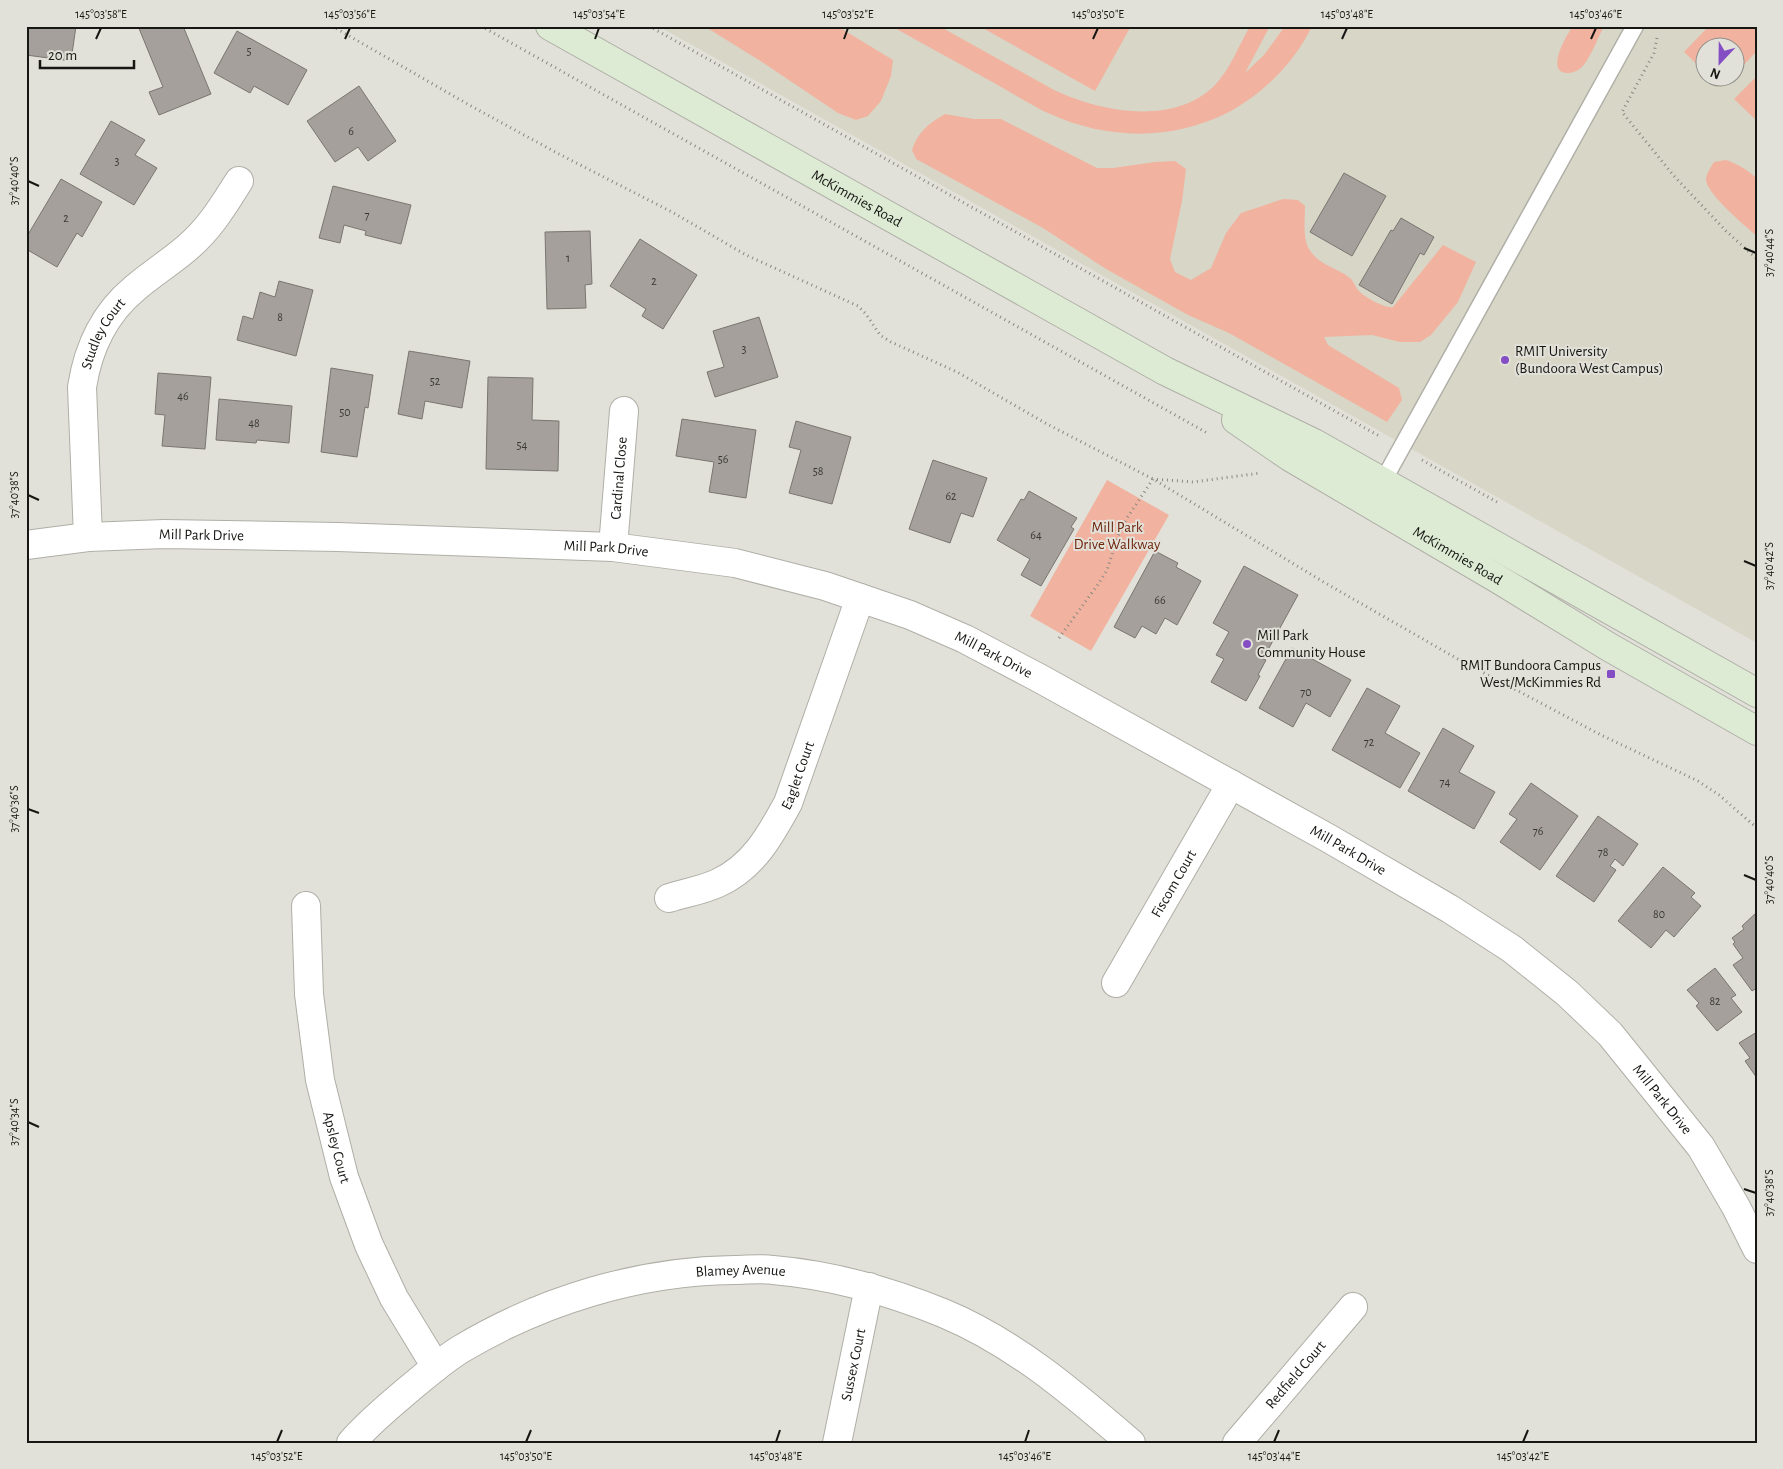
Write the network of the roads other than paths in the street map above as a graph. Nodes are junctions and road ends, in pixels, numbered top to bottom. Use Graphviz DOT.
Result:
graph roads {
  1 [pos="550,26"];
  2 [pos="1635,26"];
  3 [pos="238,181"];
  4 [pos="1165,371"];
  5 [pos="624,411"];
  6 [pos="1383,481"];
  7 [pos="88,537"];
  8 [pos="26,546"];
  9 [pos="613,547"];
  10 [pos="860,598"];
  11 [pos="1757,693"];
  12 [pos="1757,731"];
  13 [pos="1231,784"];
  14 [pos="669,898"];
  15 [pos="306,906"];
  16 [pos="1116,983"];
  17 [pos="1757,1249"];
  18 [pos="869,1287"];
  19 [pos="1353,1307"];
  20 [pos="436,1367"];
  21 [pos="351,1443"];
  22 [pos="837,1443"];
  23 [pos="1131,1443"];
  24 [pos="1237,1443"];
  1 -- 4 [label="main road, McKimmies Road"];
  2 -- 6 [label="lane"];
  3 -- 7 [label="street, Studley Court"];
  4 -- 6 [label="main road, McKimmies Road"];
  4 -- 12 [label="main road, McKimmies Road"];
  5 -- 9 [label="street, Cardinal Close"];
  6 -- 11 [label="main road, McKimmies Road"];
  7 -- 8 [label="street, Mill Park Drive"];
  7 -- 9 [label="street, Mill Park Drive"];
  9 -- 10 [label="street, Mill Park Drive"];
  10 -- 13 [label="street, Mill Park Drive"];
  10 -- 14 [label="street, Eaglet Court"];
  13 -- 16 [label="street, Fiscom Court"];
  13 -- 17 [label="street, Mill Park Drive"];
  15 -- 20 [label="street, Apsley Court"];
  18 -- 20 [label="street, Blamey Avenue"];
  18 -- 22 [label="street, Sussex Court"];
  18 -- 23 [label="street, Blamey Avenue"];
  19 -- 24 [label="street, Redfield Court"];
  20 -- 21 [label="street, Blamey Avenue"];
}
